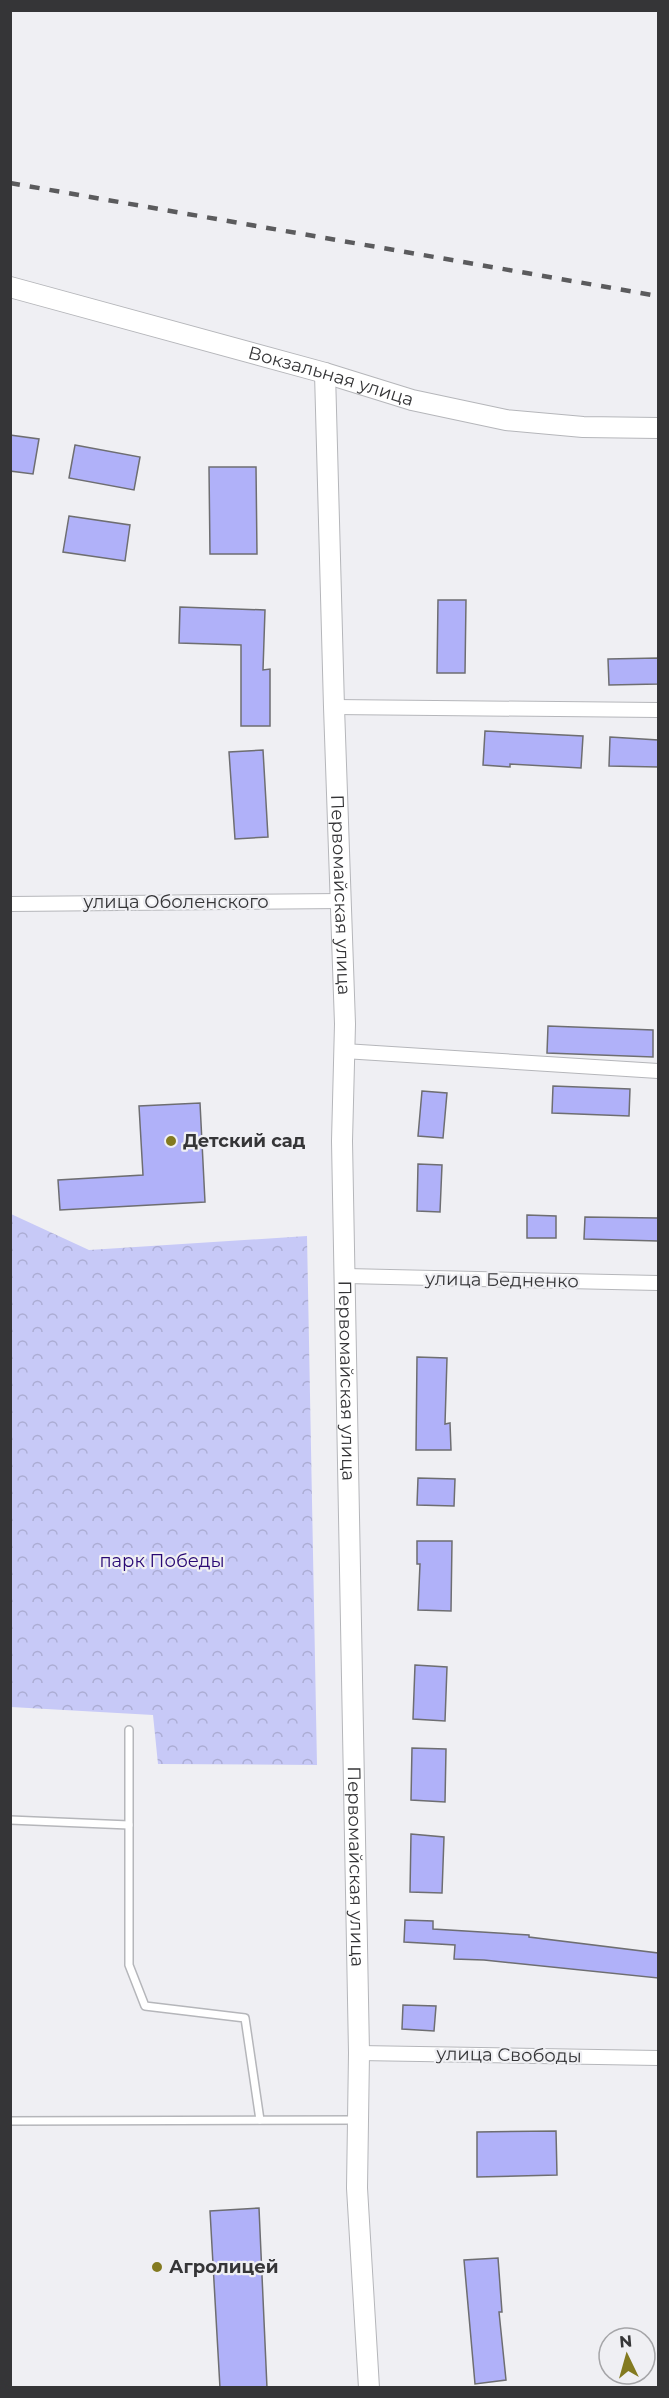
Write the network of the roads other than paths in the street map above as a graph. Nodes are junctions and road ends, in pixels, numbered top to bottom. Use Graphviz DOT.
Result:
graph roads {
  1 [pos="10,287"];
  2 [pos="325,373"];
  3 [pos="658,428"];
  4 [pos="334,707"];
  5 [pos="658,710"];
  6 [pos="341,901"];
  7 [pos="10,903"];
  8 [pos="344,1051"];
  9 [pos="658,1071"];
  10 [pos="345,1276"];
  11 [pos="658,1282"];
  12 [pos="129,1730"];
  13 [pos="10,1820"];
  14 [pos="129,1825"];
  15 [pos="359,2053"];
  16 [pos="658,2058"];
  17 [pos="260,2120"];
  18 [pos="358,2120"];
  19 [pos="10,2121"];
  20 [pos="369,2388"];
  1 -- 2 [label="main road, Вокзальная улица"];
  2 -- 3 [label="main road, Вокзальная улица"];
  2 -- 4 [label="main road, Первомайская улица"];
  4 -- 5 [label="street"];
  4 -- 6 [label="main road, Первомайская улица"];
  6 -- 7 [label="street, улица Оболенского"];
  6 -- 8 [label="main road, Первомайская улица"];
  8 -- 9 [label="street"];
  8 -- 10 [label="main road, Первомайская улица"];
  10 -- 11 [label="street, улица Бедненко"];
  10 -- 15 [label="main road, Первомайская улица"];
  12 -- 14 [label="lane"];
  13 -- 14 [label="lane"];
  14 -- 17 [label="lane"];
  15 -- 16 [label="street, улица Свободы"];
  15 -- 18 [label="main road, Первомайская улица"];
  17 -- 18 [label="lane"];
  17 -- 19 [label="lane"];
  18 -- 20 [label="main road, Первомайская улица"];
}
